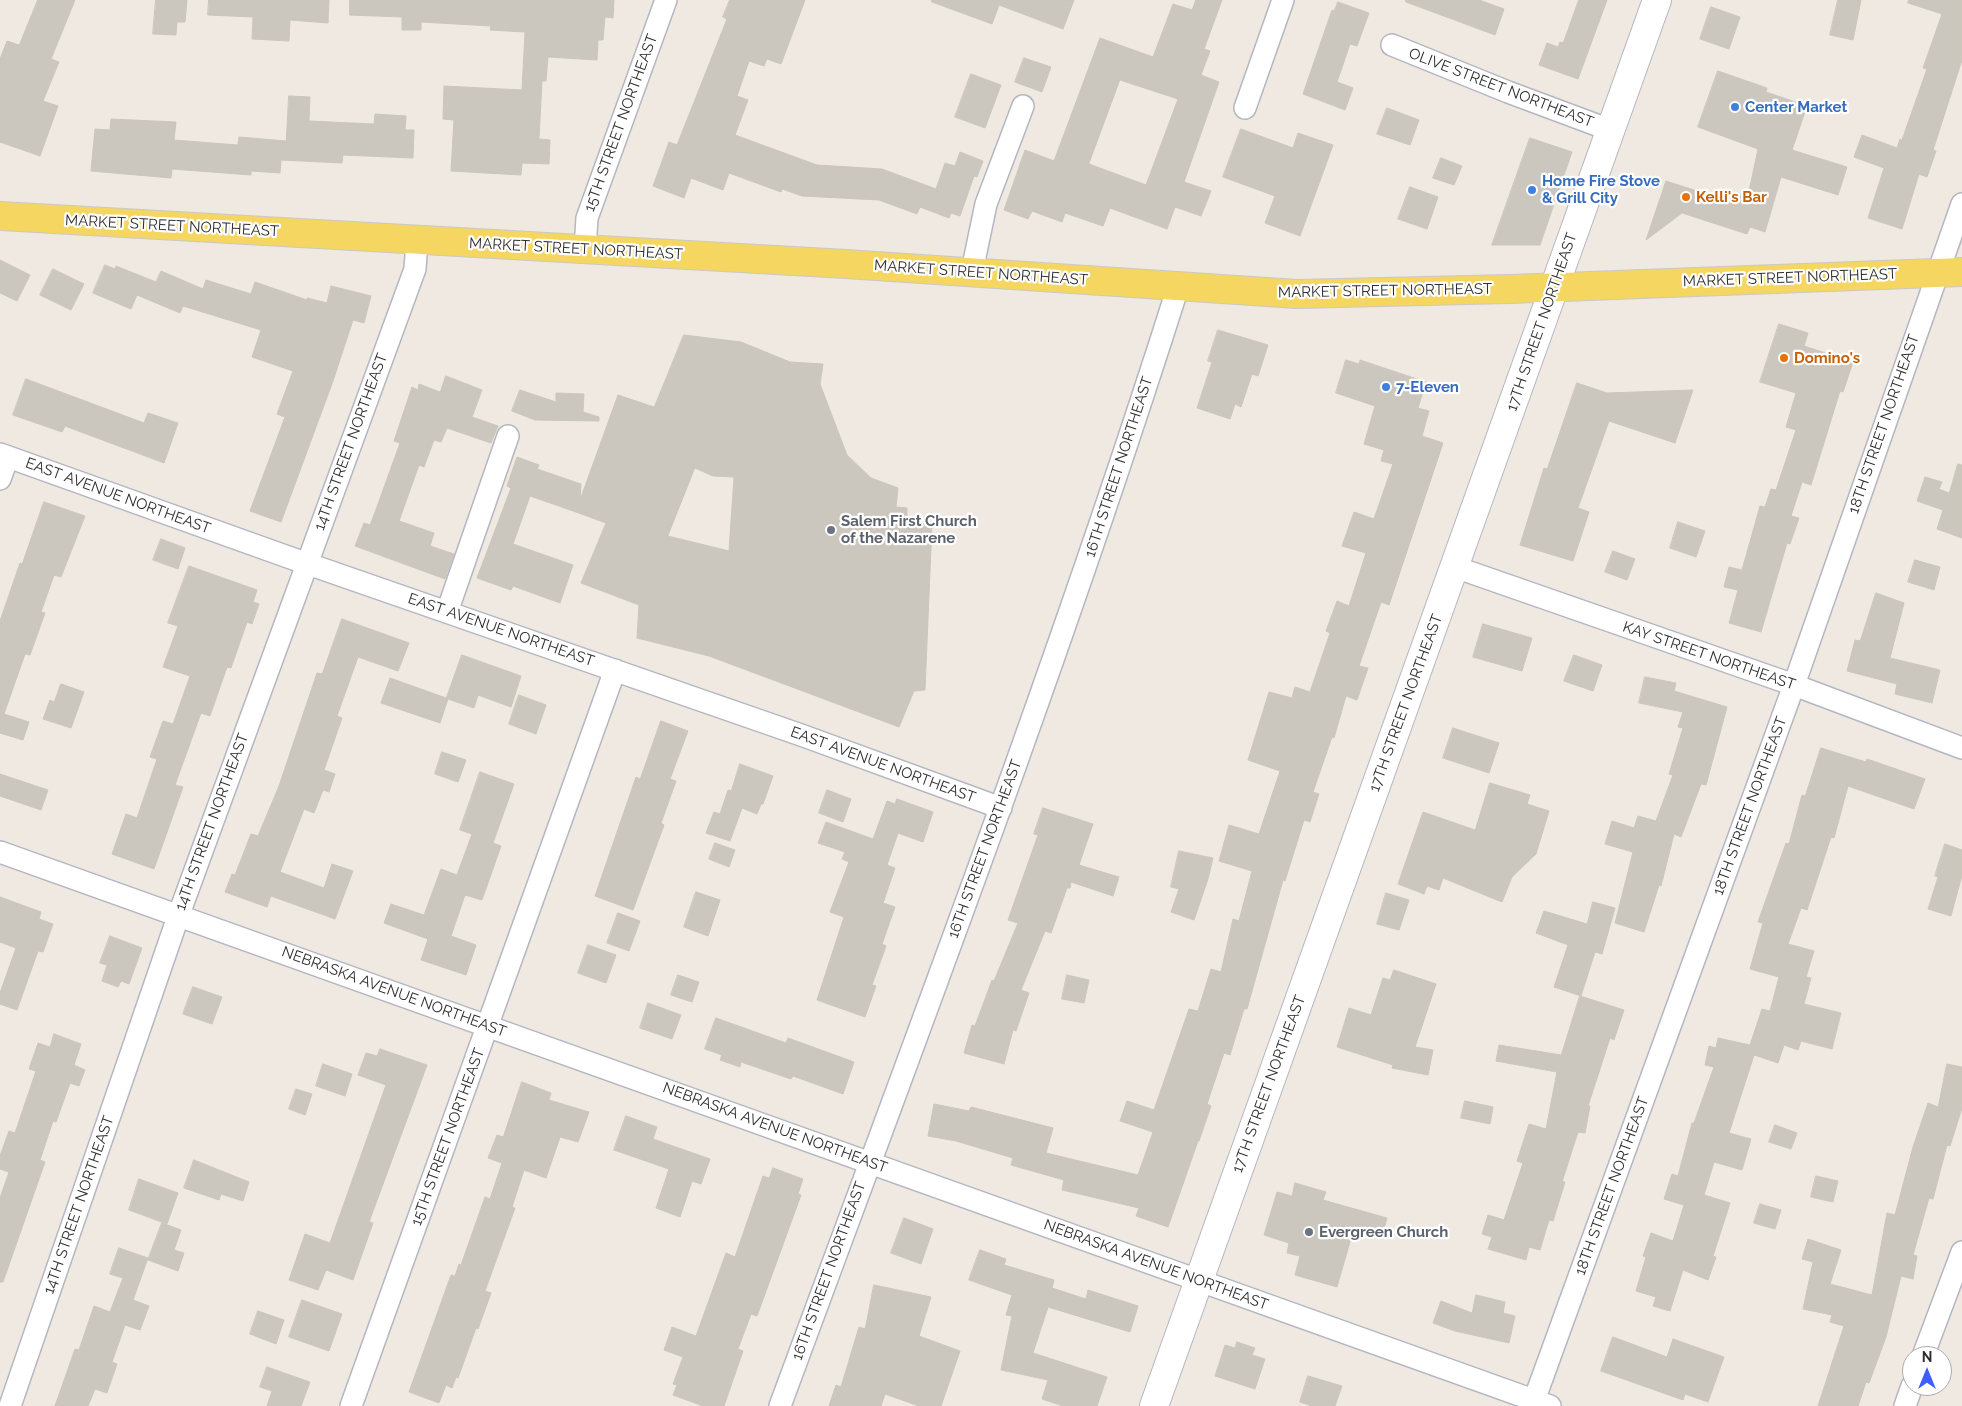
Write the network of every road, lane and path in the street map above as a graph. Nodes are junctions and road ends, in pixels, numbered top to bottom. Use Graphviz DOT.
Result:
graph roads {
  1 [pos="666,0"];
  2 [pos="1283,0"];
  3 [pos="1658,0"];
  4 [pos="1392,45"];
  5 [pos="1023,106"];
  6 [pos="1245,108"];
  7 [pos="1610,130"];
  8 [pos="1962,204"];
  9 [pos="0,216"];
  10 [pos="417,241"];
  11 [pos="586,248"];
  12 [pos="972,271"];
  13 [pos="1949,273"];
  14 [pos="1554,286"];
  15 [pos="1178,287"];
  16 [pos="508,436"];
  17 [pos="4,455"];
  18 [pos="0,479"];
  19 [pos="307,563"];
  20 [pos="1455,567"];
  21 [pos="447,612"];
  22 [pos="615,670"];
  23 [pos="1794,685"];
  24 [pos="1962,748"];
  25 [pos="1001,808"];
  26 [pos="0,852"];
  27 [pos="179,914"];
  28 [pos="488,1025"];
  29 [pos="870,1162"];
  30 [pos="1962,1252"];
  31 [pos="1199,1282"];
  32 [pos="1927,1346"];
  33 [pos="1539,1404"];
  34 [pos="10,1406"];
  35 [pos="351,1406"];
  36 [pos="780,1406"];
  37 [pos="1154,1406"];
  1 -- 11 [label="street, 15TH STREET NORTHEAST"];
  2 -- 6 [label="street"];
  3 -- 7 [label="main road, 17TH STREET NORTHEAST"];
  4 -- 7 [label="street, OLIVE STREET NORTHEAST"];
  5 -- 12 [label="street"];
  7 -- 14 [label="main road, 17TH STREET NORTHEAST"];
  8 -- 13 [label="street, 18TH STREET NORTHEAST"];
  9 -- 10 [label="main road, MARKET STREET NORTHEAST"];
  10 -- 11 [label="main road, MARKET STREET NORTHEAST"];
  10 -- 19 [label="street, 14TH STREET NORTHEAST"];
  11 -- 12 [label="main road, MARKET STREET NORTHEAST"];
  12 -- 15 [label="main road, MARKET STREET NORTHEAST"];
  13 -- 14 [label="main road, MARKET STREET NORTHEAST"];
  13 -- 23 [label="street, 18TH STREET NORTHEAST"];
  14 -- 15 [label="main road, MARKET STREET NORTHEAST"];
  14 -- 20 [label="main road, 17TH STREET NORTHEAST"];
  15 -- 25 [label="street, 16TH STREET NORTHEAST"];
  16 -- 21 [label="street"];
  17 -- 18 [label="street"];
  17 -- 19 [label="street, EAST AVENUE NORTHEAST"];
  19 -- 21 [label="street, EAST AVENUE NORTHEAST"];
  19 -- 27 [label="street, 14TH STREET NORTHEAST"];
  20 -- 23 [label="street, KAY STREET NORTHEAST"];
  20 -- 31 [label="main road, 17TH STREET NORTHEAST"];
  21 -- 22 [label="street, EAST AVENUE NORTHEAST"];
  22 -- 25 [label="street, EAST AVENUE NORTHEAST"];
  22 -- 28 [label="street, 15TH STREET NORTHEAST"];
  23 -- 24 [label="street, KAY STREET NORTHEAST"];
  23 -- 33 [label="street, 18TH STREET NORTHEAST"];
  25 -- 29 [label="street, 16TH STREET NORTHEAST"];
  26 -- 27 [label="street, NEBRASKA AVENUE NORTHEAST"];
  27 -- 28 [label="street, NEBRASKA AVENUE NORTHEAST"];
  27 -- 34 [label="street, 14TH STREET NORTHEAST"];
  28 -- 29 [label="street, NEBRASKA AVENUE NORTHEAST"];
  28 -- 35 [label="street, 15TH STREET NORTHEAST"];
  29 -- 31 [label="street, NEBRASKA AVENUE NORTHEAST"];
  29 -- 36 [label="street, 16TH STREET NORTHEAST"];
  30 -- 32 [label="street"];
  31 -- 33 [label="street, NEBRASKA AVENUE NORTHEAST"];
  31 -- 37 [label="main road, 17TH STREET NORTHEAST"];
}
